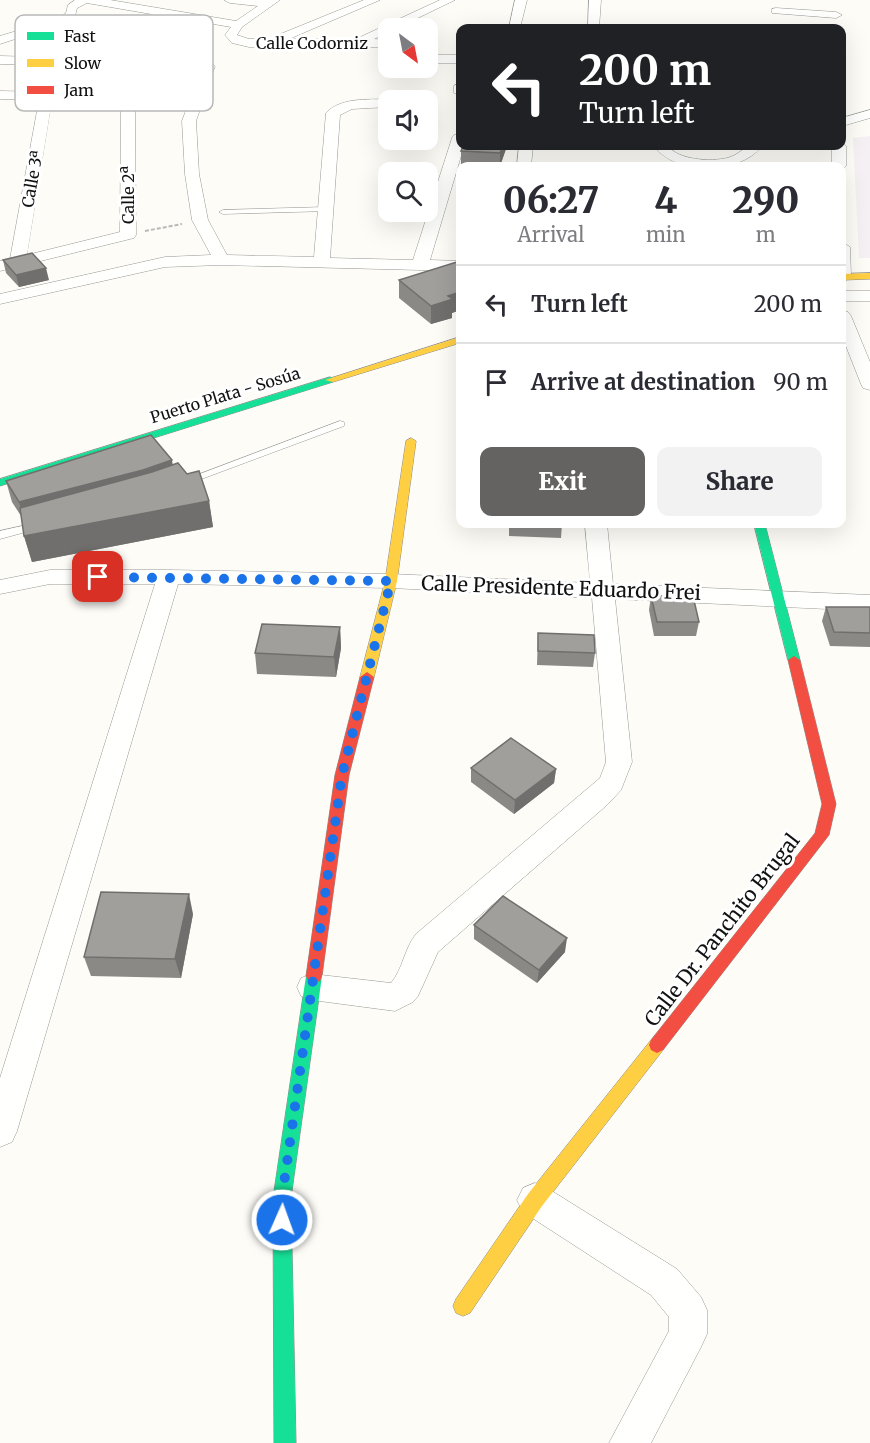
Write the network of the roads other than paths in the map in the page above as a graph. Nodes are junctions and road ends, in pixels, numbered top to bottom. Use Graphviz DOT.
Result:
graph roads {
  1 [pos="83,0"];
  2 [pos="90,0"];
  3 [pos="230,0"];
  4 [pos="374,0"];
  5 [pos="449,0"];
  6 [pos="521,0"];
  7 [pos="595,0"];
  8 [pos="836,0"];
  9 [pos="270,2"];
  10 [pos="776,10"];
  11 [pos="157,13"];
  12 [pos="70,15"];
  13 [pos="170,15"];
  14 [pos="836,15"];
  15 [pos="213,21"];
  16 [pos="515,24"];
  17 [pos="596,24"];
  18 [pos="836,24"];
  19 [pos="238,25"];
  20 [pos="15,35"];
  21 [pos="0,40"];
  22 [pos="236,40"];
  23 [pos="271,43"];
  24 [pos="356,43"];
  25 [pos="378,44"];
  26 [pos="213,58"];
  27 [pos="216,58"];
  28 [pos="438,59"];
  29 [pos="456,59"];
  30 [pos="0,60"];
  31 [pos="15,61"];
  32 [pos="213,65"];
  33 [pos="0,95"];
  34 [pos="15,96"];
  35 [pos="378,104"];
  36 [pos="44,111"];
  37 [pos="128,111"];
  38 [pos="193,111"];
  39 [pos="870,114"];
  40 [pos="846,120"];
  41 [pos="456,148"];
  42 [pos="664,150"];
  43 [pos="751,150"];
  44 [pos="694,162"];
  45 [pos="724,162"];
  46 [pos="326,209"];
  47 [pos="223,212"];
  48 [pos="221,260"];
  49 [pos="18,261"];
  50 [pos="322,262"];
  51 [pos="420,265"];
  52 [pos="0,266"];
  53 [pos="456,266"];
  54 [pos="870,276"];
  55 [pos="846,277"];
  56 [pos="846,296"];
  57 [pos="870,296"];
  58 [pos="0,299"];
  59 [pos="846,326"];
  60 [pos="456,341"];
  61 [pos="870,384"];
  62 [pos="340,424"];
  63 [pos="411,441"];
  64 [pos="0,483"];
  65 [pos="174,486"];
  66 [pos="50,522"];
  67 [pos="596,528"];
  68 [pos="760,528"];
  69 [pos="0,535"];
  70 [pos="169,577"];
  71 [pos="391,581"];
  72 [pos="0,586"];
  73 [pos="601,590"];
  74 [pos="779,597"];
  75 [pos="870,603"];
  76 [pos="312,987"];
  77 [pos="0,1131"];
  78 [pos="535,1200"];
  79 [pos="463,1306"];
  80 [pos="285,1443"];
  81 [pos="629,1443"];
  1 -- 12 [label="street"];
  2 -- 11 [label="street"];
  3 -- 9 [label="street"];
  4 -- 23 [label="street"];
  5 -- 24 [label="street"];
  6 -- 16 [label="street"];
  7 -- 17 [label="street"];
  8 -- 14 [label="street"];
  9 -- 19 [label="street"];
  10 -- 14 [label="street"];
  11 -- 13 [label="street"];
  14 -- 18 [label="street"];
  15 -- 19 [label="street"];
  19 -- 22 [label="street"];
  20 -- 21 [label="street"];
  22 -- 23 [label="street, Calle Codorniz"];
  22 -- 27 [label="street"];
  23 -- 24 [label="street, Calle Codorniz"];
  24 -- 25 [label="street, Calle Codorniz"];
  26 -- 27 [label="street"];
  27 -- 32 [label="street"];
  28 -- 29 [label="street"];
  30 -- 31 [label="street"];
  33 -- 34 [label="street"];
  35 -- 46 [label="street"];
  36 -- 49 [label="street, Calle 3ª"];
  37 -- 49 [label="street, Calle 2ª"];
  38 -- 48 [label="street"];
  39 -- 40 [label="street"];
  41 -- 51 [label="street"];
  42 -- 44 [label="street"];
  43 -- 45 [label="street"];
  46 -- 47 [label="lane"];
  46 -- 50 [label="street"];
  48 -- 50 [label="street"];
  48 -- 58 [label="street"];
  49 -- 52 [label="street, Calle 2ª"];
  50 -- 51 [label="street"];
  51 -- 53 [label="street"];
  54 -- 55 [label="street"];
  56 -- 57 [label="street"];
  59 -- 61 [label="street"];
  60 -- 64 [label="street, Puerto Plata - Sosúa"];
  62 -- 65 [label="lane"];
  63 -- 71 [label="street"];
  66 -- 69 [label="lane"];
  67 -- 73 [label="street"];
  68 -- 74 [label="street, Calle Dr. Panchito Brugal"];
  70 -- 71 [label="street, Calle Presidente Eduardo Frei"];
  70 -- 72 [label="street, Calle Presidente Eduardo Frei"];
  70 -- 77 [label="street"];
  71 -- 73 [label="street, Calle Presidente Eduardo Frei"];
  71 -- 76 [label="street"];
  73 -- 74 [label="street, Calle Presidente Eduardo Frei"];
  73 -- 76 [label="street"];
  74 -- 75 [label="street, Calle Presidente Eduardo Frei"];
  74 -- 78 [label="street, Calle Dr. Panchito Brugal"];
  76 -- 80 [label="street"];
  78 -- 79 [label="street, Calle Dr. Panchito Brugal"];
  78 -- 81 [label="street"];
}
